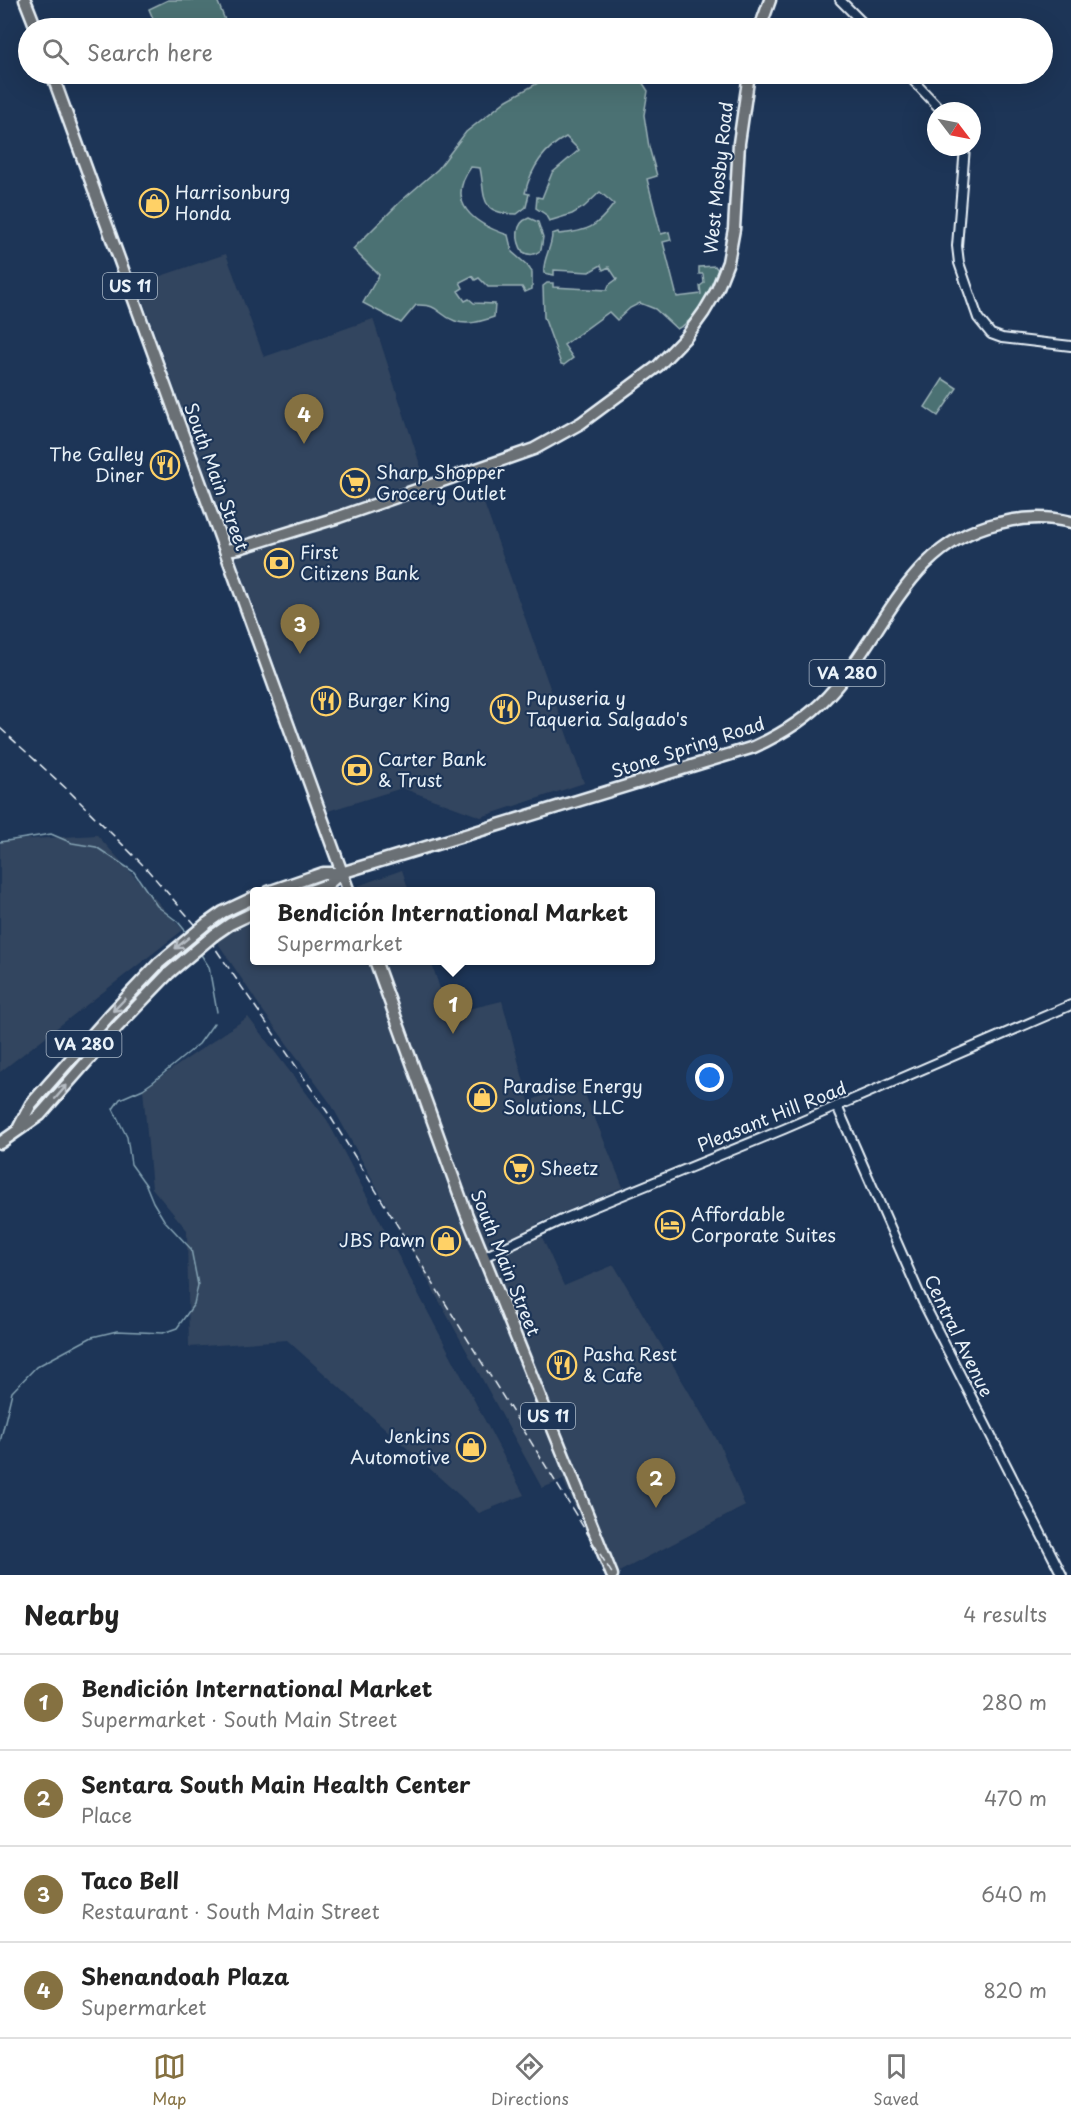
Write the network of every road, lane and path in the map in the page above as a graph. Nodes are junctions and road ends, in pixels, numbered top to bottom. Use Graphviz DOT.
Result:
graph roads {
  1 [pos="25,0"];
  2 [pos="770,0"];
  3 [pos="840,0"];
  4 [pos="32,18"];
  5 [pos="764,18"];
  6 [pos="858,18"];
  7 [pos="56,84"];
  8 [pos="747,84"];
  9 [pos="917,84"];
  10 [pos="934,102"];
  11 [pos="963,156"];
  12 [pos="1071,346"];
  13 [pos="1071,522"];
  14 [pos="226,550"];
  15 [pos="341,873"];
  16 [pos="280,887"];
  17 [pos="321,887"];
  18 [pos="347,887"];
  19 [pos="250,899"];
  20 [pos="250,914"];
  21 [pos="377,965"];
  22 [pos="1071,1005"];
  23 [pos="837,1106"];
  24 [pos="17,1130"];
  25 [pos="0,1143"];
  26 [pos="484,1257"];
  27 [pos="612,1575"];
  28 [pos="1062,1575"];
  1 -- 4 [label="main road"];
  2 -- 5 [label="main road"];
  3 -- 6 [label="street"];
  7 -- 14 [label="main road, South Main Street / US 11"];
  8 -- 14 [label="main road, West Mosby Road"];
  9 -- 10 [label="street"];
  11 -- 12 [label="street"];
  13 -- 15 [label="main road, Stone Spring Road / VA 280"];
  14 -- 15 [label="main road, South Main Street / US 11"];
  15 -- 16 [label="main road, Stone Spring Road / VA 280"];
  15 -- 17 [label="main road, Stone Spring Road / VA 280"];
  15 -- 18 [label="main road, South Main Street / US 11"];
  19 -- 24 [label="main road, VA 280, one-way, bridge"];
  24 -- 20 [label="main road, VA 280, one-way, bridge"];
  21 -- 26 [label="main road, South Main Street / US 11"];
  22 -- 23 [label="street, Pleasant Hill Road"];
  23 -- 26 [label="street, Pleasant Hill Road"];
  23 -- 28 [label="street, Central Avenue"];
  24 -- 25 [label="main road, VA 280"];
  26 -- 27 [label="main road, South Main Street / US 11"];
}
